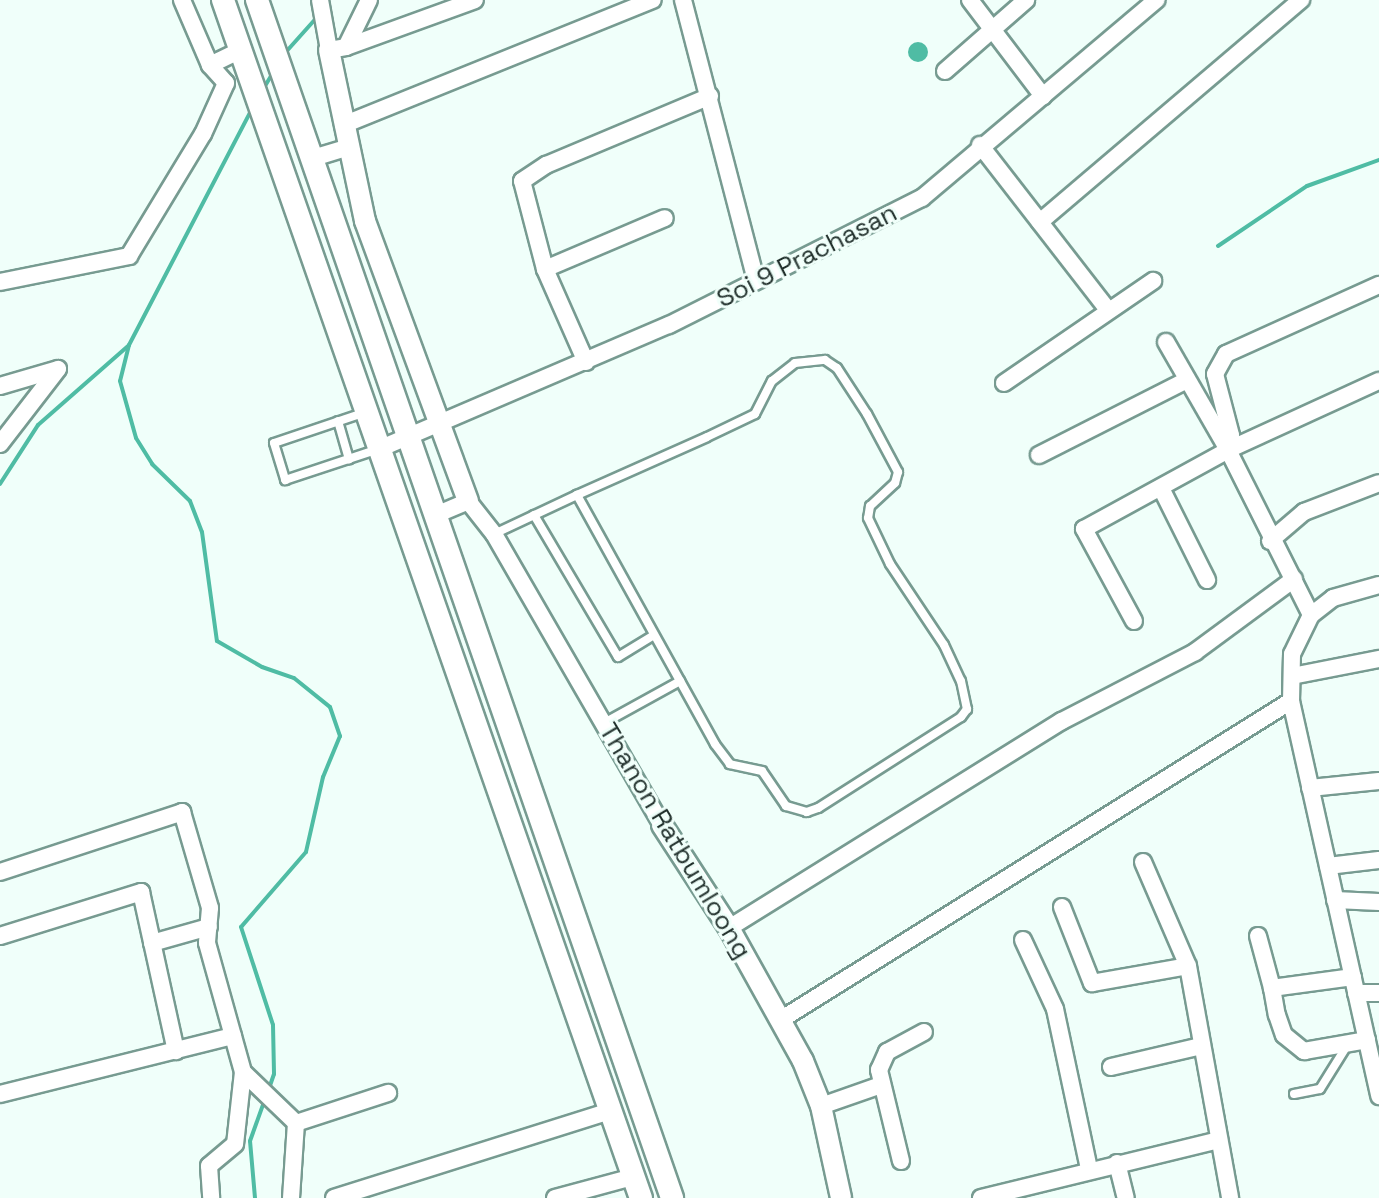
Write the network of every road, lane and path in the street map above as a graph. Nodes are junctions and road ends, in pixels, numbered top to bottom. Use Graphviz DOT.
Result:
graph roads {
  1 [pos="182,0"];
  2 [pos="223,0"];
  3 [pos="257,0"];
  4 [pos="320,0"];
  5 [pos="369,0"];
  6 [pos="475,0"];
  7 [pos="653,0"];
  8 [pos="683,0"];
  9 [pos="970,0"];
  10 [pos="1026,0"];
  11 [pos="1156,0"];
  12 [pos="1301,0"];
  13 [pos="993,29"];
  14 [pos="337,49"];
  15 [pos="242,54"];
  16 [pos="210,65"];
  17 [pos="945,71"];
  18 [pos="710,96"];
  19 [pos="1043,96"];
  20 [pos="343,125"];
  21 [pos="980,145"];
  22 [pos="346,148"];
  23 [pos="310,149"];
  24 [pos="665,218"];
  25 [pos="365,221"];
  26 [pos="1040,222"];
  27 [pos="339,230"];
  28 [pos="545,269"];
  29 [pos="756,281"];
  30 [pos="1153,281"];
  31 [pos="0,282"];
  32 [pos="1379,285"];
  33 [pos="1108,310"];
  34 [pos="401,322"];
  35 [pos="374,332"];
  36 [pos="1166,342"];
  37 [pos="586,362"];
  38 [pos="1187,380"];
  39 [pos="1379,381"];
  40 [pos="1004,383"];
  41 [pos="0,386"];
  42 [pos="367,411"];
  43 [pos="338,421"];
  44 [pos="442,422"];
  45 [pos="410,436"];
  46 [pos="0,444"];
  47 [pos="379,449"];
  48 [pos="1228,450"];
  49 [pos="1039,455"];
  50 [pos="349,459"];
  51 [pos="1379,483"];
  52 [pos="1161,488"];
  53 [pos="577,495"];
  54 [pos="468,501"];
  55 [pos="438,514"];
  56 [pos="534,515"];
  57 [pos="494,534"];
  58 [pos="1270,541"];
  59 [pos="1294,579"];
  60 [pos="1207,580"];
  61 [pos="1379,585"];
  62 [pos="1311,615"];
  63 [pos="1134,621"];
  64 [pos="654,635"];
  65 [pos="1379,659"];
  66 [pos="1292,676"];
  67 [pos="680,681"];
  68 [pos="1291,701"];
  69 [pos="603,723"];
  70 [pos="1379,781"];
  71 [pos="1310,788"];
  72 [pos="662,825"];
  73 [pos="1379,860"];
  74 [pos="1143,862"];
  75 [pos="1328,866"];
  76 [pos="0,872"];
  77 [pos="1335,900"];
  78 [pos="1379,902"];
  79 [pos="1062,907"];
  80 [pos="209,927"];
  81 [pos="729,928"];
  82 [pos="0,936"];
  83 [pos="1258,936"];
  84 [pos="1023,940"];
  85 [pos="152,943"];
  86 [pos="1188,966"];
  87 [pos="1354,985"];
  88 [pos="1272,988"];
  89 [pos="1379,993"];
  90 [pos="782,1019"];
  91 [pos="924,1032"];
  92 [pos="233,1036"];
  93 [pos="1358,1041"];
  94 [pos="1201,1046"];
  95 [pos="176,1051"];
  96 [pos="1111,1067"];
  97 [pos="243,1072"];
  98 [pos="881,1085"];
  99 [pos="388,1093"];
  100 [pos="0,1094"];
  101 [pos="1294,1094"];
  102 [pos="1379,1096"];
  103 [pos="821,1106"];
  104 [pos="610,1111"];
  105 [pos="296,1123"];
  106 [pos="1219,1140"];
  107 [pos="901,1161"];
  108 [pos="1117,1163"];
  109 [pos="1089,1169"];
  110 [pos="637,1187"];
  111 [pos="211,1198"];
  112 [pos="291,1198"];
  113 [pos="334,1198"];
  114 [pos="555,1198"];
  115 [pos="672,1198"];
  116 [pos="841,1198"];
  117 [pos="981,1198"];
  118 [pos="1126,1198"];
  119 [pos="1230,1198"];
  1 -- 16 [label="street"];
  2 -- 15 [label="main road"];
  3 -- 23 [label="main road"];
  4 -- 14 [label="street"];
  5 -- 14 [label="street"];
  6 -- 14 [label="street"];
  7 -- 20 [label="street"];
  8 -- 18 [label="street"];
  9 -- 13 [label="street"];
  10 -- 13 [label="street"];
  11 -- 19 [label="street, Soi 9 Prachasan"];
  12 -- 26 [label="street"];
  13 -- 17 [label="street"];
  13 -- 19 [label="street"];
  14 -- 20 [label="street"];
  15 -- 16 [label="street"];
  15 -- 42 [label="main road"];
  16 -- 31 [label="street"];
  18 -- 28 [label="street"];
  18 -- 29 [label="street"];
  19 -- 21 [label="street, Soi 9 Prachasan"];
  20 -- 22 [label="street"];
  21 -- 26 [label="street"];
  21 -- 29 [label="street, Soi 9 Prachasan"];
  22 -- 23 [label="street"];
  22 -- 25 [label="street"];
  23 -- 27 [label="main road"];
  24 -- 28 [label="street"];
  25 -- 27 [label="street"];
  25 -- 34 [label="street"];
  26 -- 33 [label="street"];
  27 -- 35 [label="main road"];
  28 -- 37 [label="street"];
  29 -- 37 [label="street, Soi 9 Prachasan"];
  30 -- 33 [label="street"];
  32 -- 48 [label="street"];
  33 -- 40 [label="street"];
  34 -- 35 [label="street"];
  34 -- 44 [label="street"];
  35 -- 45 [label="main road"];
  36 -- 38 [label="street"];
  37 -- 44 [label="street, Soi 9 Prachasan"];
  38 -- 48 [label="street"];
  38 -- 49 [label="street"];
  39 -- 48 [label="street"];
  41 -- 46 [label="street"];
  42 -- 43 [label="lane"];
  42 -- 47 [label="main road"];
  43 -- 50 [label="lane"];
  43 -- 50 [label="lane"];
  44 -- 45 [label="street, Soi 9 Prachasan"];
  44 -- 54 [label="street"];
  45 -- 47 [label="street, Soi 9 Prachasan"];
  45 -- 55 [label="main road"];
  47 -- 50 [label="lane"];
  47 -- 104 [label="main road"];
  48 -- 52 [label="street"];
  48 -- 58 [label="street"];
  51 -- 58 [label="street"];
  52 -- 60 [label="street"];
  52 -- 63 [label="street"];
  53 -- 56 [label="lane"];
  53 -- 64 [label="lane"];
  53 -- 67 [label="lane"];
  54 -- 55 [label="street"];
  54 -- 57 [label="street, Thanon Ratbumloong"];
  55 -- 115 [label="main road"];
  56 -- 57 [label="lane"];
  56 -- 64 [label="lane"];
  57 -- 69 [label="street, Thanon Ratbumloong"];
  58 -- 59 [label="street"];
  59 -- 62 [label="street"];
  59 -- 81 [label="street"];
  61 -- 62 [label="street"];
  62 -- 66 [label="street"];
  64 -- 67 [label="lane"];
  65 -- 66 [label="street"];
  66 -- 68 [label="street"];
  67 -- 69 [label="lane"];
  68 -- 71 [label="street"];
  68 -- 90 [label="street"];
  69 -- 72 [label="street, Thanon Ratbumloong"];
  70 -- 71 [label="street"];
  71 -- 75 [label="street"];
  72 -- 81 [label="street, Thanon Ratbumloong"];
  73 -- 75 [label="street"];
  74 -- 86 [label="street"];
  75 -- 77 [label="street"];
  76 -- 80 [label="street"];
  77 -- 78 [label="street"];
  77 -- 87 [label="street"];
  79 -- 86 [label="street"];
  80 -- 85 [label="street"];
  80 -- 92 [label="street"];
  81 -- 90 [label="street, Thanon Ratbumloong"];
  82 -- 85 [label="street"];
  83 -- 88 [label="street"];
  84 -- 109 [label="street"];
  85 -- 95 [label="street"];
  86 -- 94 [label="street"];
  87 -- 88 [label="street"];
  87 -- 89 [label="street"];
  87 -- 93 [label="street"];
  88 -- 93 [label="street"];
  90 -- 103 [label="street, Thanon Ratbumloong"];
  91 -- 98 [label="street"];
  92 -- 95 [label="street"];
  92 -- 97 [label="street"];
  93 -- 101 [label="lane"];
  93 -- 102 [label="street"];
  94 -- 96 [label="street"];
  94 -- 106 [label="street"];
  95 -- 100 [label="street"];
  97 -- 105 [label="street"];
  97 -- 111 [label="street"];
  98 -- 103 [label="street"];
  98 -- 107 [label="street"];
  99 -- 105 [label="street"];
  103 -- 116 [label="street, Thanon Ratbumloong"];
  104 -- 110 [label="main road"];
  104 -- 113 [label="street"];
  105 -- 112 [label="street"];
  106 -- 108 [label="street"];
  106 -- 119 [label="street"];
  108 -- 109 [label="street"];
  108 -- 118 [label="street"];
  109 -- 117 [label="street"];
  110 -- 114 [label="street"];
}
